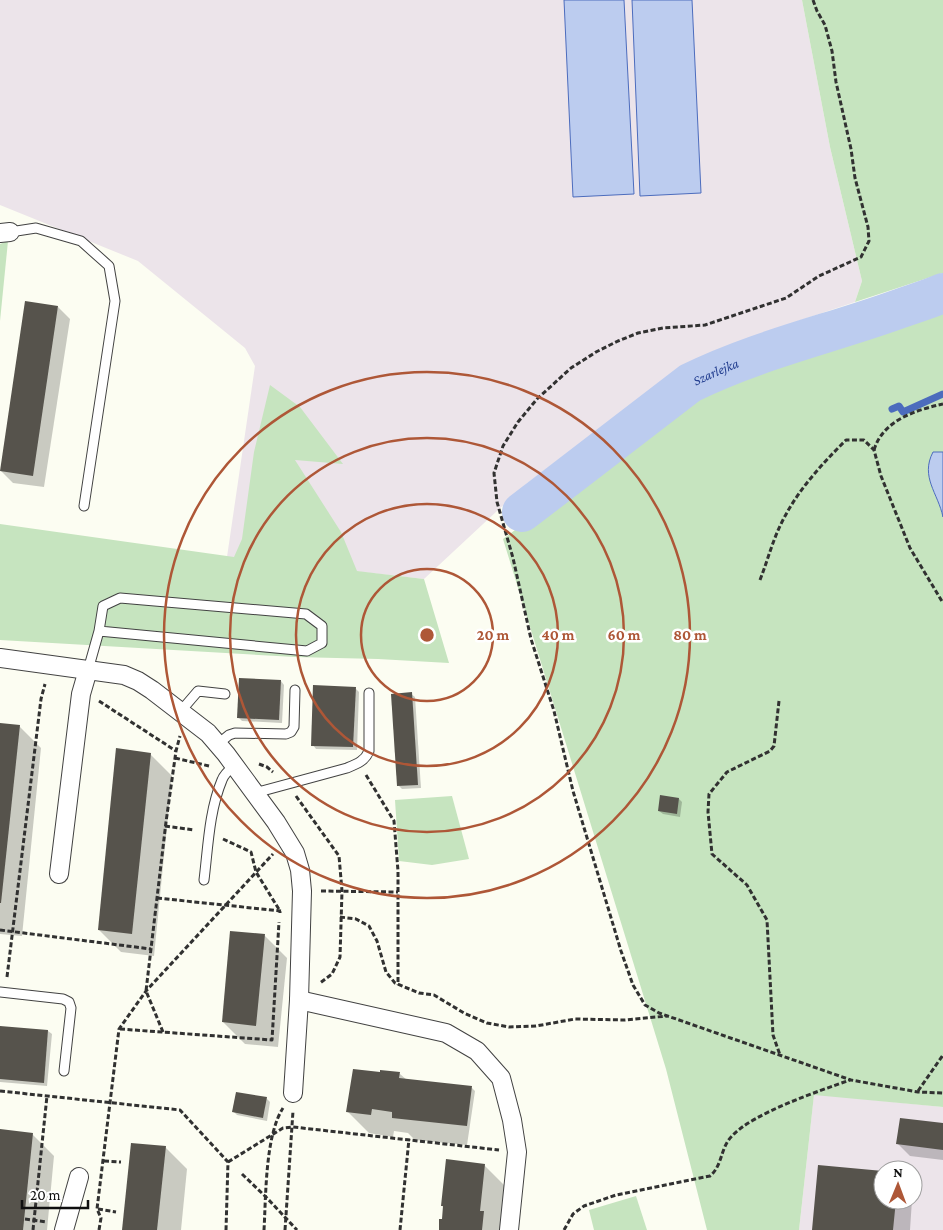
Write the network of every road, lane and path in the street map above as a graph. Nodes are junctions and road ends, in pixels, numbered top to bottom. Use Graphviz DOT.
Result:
graph roads {
  1 [pos="813,0"];
  2 [pos="5,232"];
  3 [pos="943,404"];
  4 [pos="874,450"];
  5 [pos="84,506"];
  6 [pos="760,580"];
  7 [pos="943,603"];
  8 [pos="99,631"];
  9 [pos="0,658"];
  10 [pos="88,670"];
  11 [pos="50,678"];
  12 [pos="295,690"];
  13 [pos="369,693"];
  14 [pos="226,694"];
  15 [pos="779,701"];
  16 [pos="183,714"];
  17 [pos="218,744"];
  18 [pos="175,758"];
  19 [pos="359,764"];
  20 [pos="229,770"];
  21 [pos="255,793"];
  22 [pos="165,826"];
  23 [pos="210,832"];
  24 [pos="287,839"];
  25 [pos="256,872"];
  26 [pos="59,874"];
  27 [pos="204,880"];
  28 [pos="302,891"];
  29 [pos="398,892"];
  30 [pos="157,898"];
  31 [pos="226,905"];
  32 [pos="280,911"];
  33 [pos="302,912"];
  34 [pos="340,917"];
  35 [pos="0,930"];
  36 [pos="12,932"];
  37 [pos="152,949"];
  38 [pos="398,985"];
  39 [pos="146,991"];
  40 [pos="2,992"];
  41 [pos="299,1000"];
  42 [pos="670,1016"];
  43 [pos="119,1029"];
  44 [pos="163,1032"];
  45 [pos="780,1055"];
  46 [pos="943,1056"];
  47 [pos="64,1071"];
  48 [pos="851,1080"];
  49 [pos="0,1091"];
  50 [pos="918,1092"];
  51 [pos="294,1093"];
  52 [pos="943,1093"];
  53 [pos="47,1096"];
  54 [pos="110,1103"];
  55 [pos="293,1127"];
  56 [pos="272,1136"];
  57 [pos="409,1139"];
  58 [pos="517,1152"];
  59 [pos="104,1161"];
  60 [pos="121,1162"];
  61 [pos="228,1162"];
  62 [pos="242,1174"];
  63 [pos="79,1177"];
  64 [pos="266,1197"];
  65 [pos="97,1209"];
  66 [pos="116,1212"];
  67 [pos="286,1218"];
  68 [pos="33,1230"];
  69 [pos="64,1230"];
  70 [pos="99,1230"];
  71 [pos="226,1230"];
  72 [pos="264,1230"];
  73 [pos="285,1230"];
  74 [pos="297,1230"];
  75 [pos="400,1230"];
  76 [pos="510,1230"];
  77 [pos="564,1230"];
  1 -- 42 [label="path"];
  2 -- 5 [label="lane"];
  3 -- 4 [label="path"];
  4 -- 6 [label="path"];
  4 -- 7 [label="path"];
  8 -- 8 [label="lane"];
  8 -- 10 [label="lane"];
  9 -- 10 [label="street"];
  10 -- 16 [label="street"];
  10 -- 26 [label="street"];
  11 -- 36 [label="path"];
  12 -- 17 [label="lane"];
  13 -- 19 [label="lane"];
  14 -- 16 [label="lane"];
  15 -- 45 [label="path"];
  16 -- 17 [label="street"];
  16 -- 18 [label="path"];
  17 -- 20 [label="street"];
  18 -- 20 [label="path"];
  18 -- 22 [label="path"];
  19 -- 21 [label="lane"];
  19 -- 29 [label="path"];
  20 -- 21 [label="street"];
  20 -- 23 [label="lane"];
  21 -- 24 [label="street"];
  22 -- 23 [label="path"];
  22 -- 30 [label="path"];
  23 -- 25 [label="path"];
  23 -- 27 [label="lane"];
  24 -- 25 [label="path"];
  24 -- 28 [label="street"];
  25 -- 31 [label="path"];
  25 -- 32 [label="path"];
  28 -- 29 [label="path"];
  28 -- 33 [label="street"];
  29 -- 38 [label="path"];
  30 -- 31 [label="path"];
  30 -- 37 [label="path"];
  31 -- 32 [label="path"];
  31 -- 39 [label="path"];
  32 -- 33 [label="path"];
  32 -- 44 [label="path"];
  33 -- 41 [label="street"];
  34 -- 38 [label="path"];
  35 -- 36 [label="path"];
  36 -- 37 [label="path"];
  36 -- 40 [label="path"];
  37 -- 39 [label="path"];
  38 -- 42 [label="path"];
  39 -- 43 [label="path"];
  39 -- 44 [label="path"];
  40 -- 47 [label="lane"];
  41 -- 51 [label="street"];
  41 -- 58 [label="street"];
  42 -- 45 [label="path"];
  43 -- 44 [label="path"];
  43 -- 54 [label="path"];
  45 -- 48 [label="path"];
  46 -- 50 [label="path"];
  48 -- 50 [label="path"];
  48 -- 77 [label="path"];
  49 -- 53 [label="path"];
  50 -- 52 [label="path"];
  51 -- 55 [label="path"];
  51 -- 56 [label="path"];
  53 -- 54 [label="path"];
  53 -- 68 [label="path"];
  54 -- 59 [label="path"];
  54 -- 61 [label="path"];
  55 -- 56 [label="path"];
  55 -- 57 [label="path"];
  55 -- 67 [label="path"];
  56 -- 61 [label="path"];
  56 -- 64 [label="path"];
  57 -- 58 [label="path"];
  57 -- 75 [label="path"];
  58 -- 76 [label="street"];
  59 -- 60 [label="path"];
  59 -- 65 [label="path"];
  61 -- 71 [label="path"];
  62 -- 64 [label="path"];
  63 -- 69 [label="street"];
  64 -- 67 [label="path"];
  64 -- 72 [label="path"];
  65 -- 66 [label="path"];
  65 -- 70 [label="path"];
  67 -- 73 [label="path"];
  67 -- 74 [label="path"];
}
